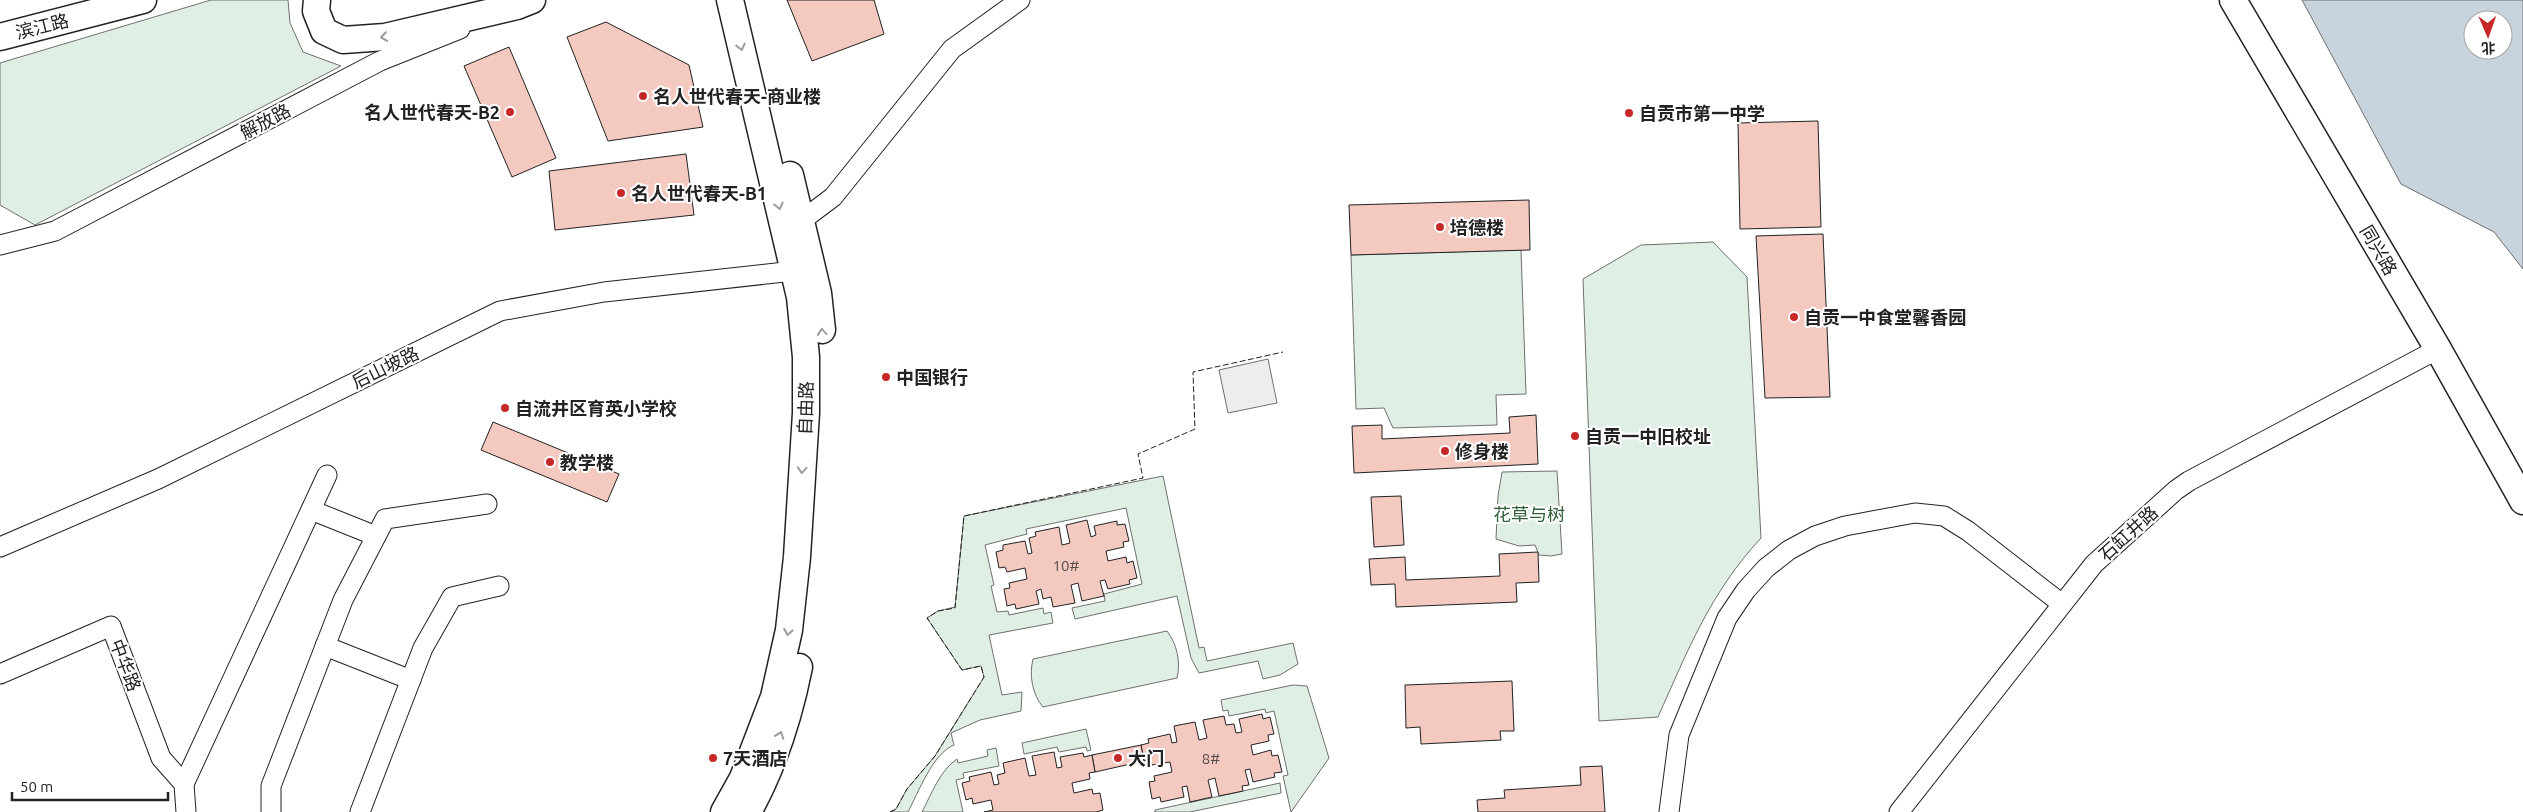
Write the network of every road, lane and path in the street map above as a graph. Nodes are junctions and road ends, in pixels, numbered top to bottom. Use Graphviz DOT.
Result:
graph roads {
  1 [pos="143,0"];
  2 [pos="317,0"];
  3 [pos="730,0"];
  4 [pos="748,0"];
  5 [pos="1020,0"];
  6 [pos="2232,0"];
  7 [pos="524,3"];
  8 [pos="0,37"];
  9 [pos="801,221"];
  10 [pos="0,245"];
  11 [pos="794,271"];
  12 [pos="2438,349"];
  13 [pos="327,475"];
  14 [pos="2523,501"];
  15 [pos="487,504"];
  16 [pos="311,510"];
  17 [pos="376,536"];
  18 [pos="0,547"];
  19 [pos="499,586"];
  20 [pos="2062,604"];
  21 [pos="325,646"];
  22 [pos="0,674"];
  23 [pos="411,680"];
  24 [pos="184,784"];
  25 [pos="186,812"];
  26 [pos="271,812"];
  27 [pos="360,812"];
  28 [pos="724,812"];
  29 [pos="748,812"];
  30 [pos="1669,812"];
  31 [pos="1899,812"];
  1 -- 8 [label="main road, 滨江路"];
  7 -- 2 [label="main road, one-way"];
  3 -- 11 [label="main road, 自由路, one-way"];
  4 -- 9 [label="main road, 自由路"];
  5 -- 9 [label="street"];
  6 -- 12 [label="main road, 同兴路"];
  7 -- 10 [label="street, 解放路"];
  29 -- 9 [label="main road, 自由路, one-way"];
  11 -- 18 [label="street, 后山坡路"];
  11 -- 28 [label="main road, 自由路, one-way"];
  12 -- 14 [label="main road, 同兴路"];
  12 -- 20 [label="street, 石缸井路"];
  13 -- 16 [label="street"];
  15 -- 17 [label="street"];
  16 -- 17 [label="street"];
  16 -- 24 [label="street"];
  17 -- 21 [label="street"];
  19 -- 23 [label="street"];
  20 -- 30 [label="street"];
  20 -- 31 [label="street, 石缸井路"];
  21 -- 23 [label="street"];
  21 -- 26 [label="street"];
  22 -- 24 [label="street, 中华路"];
  23 -- 27 [label="street"];
  24 -- 25 [label="street"];
}
